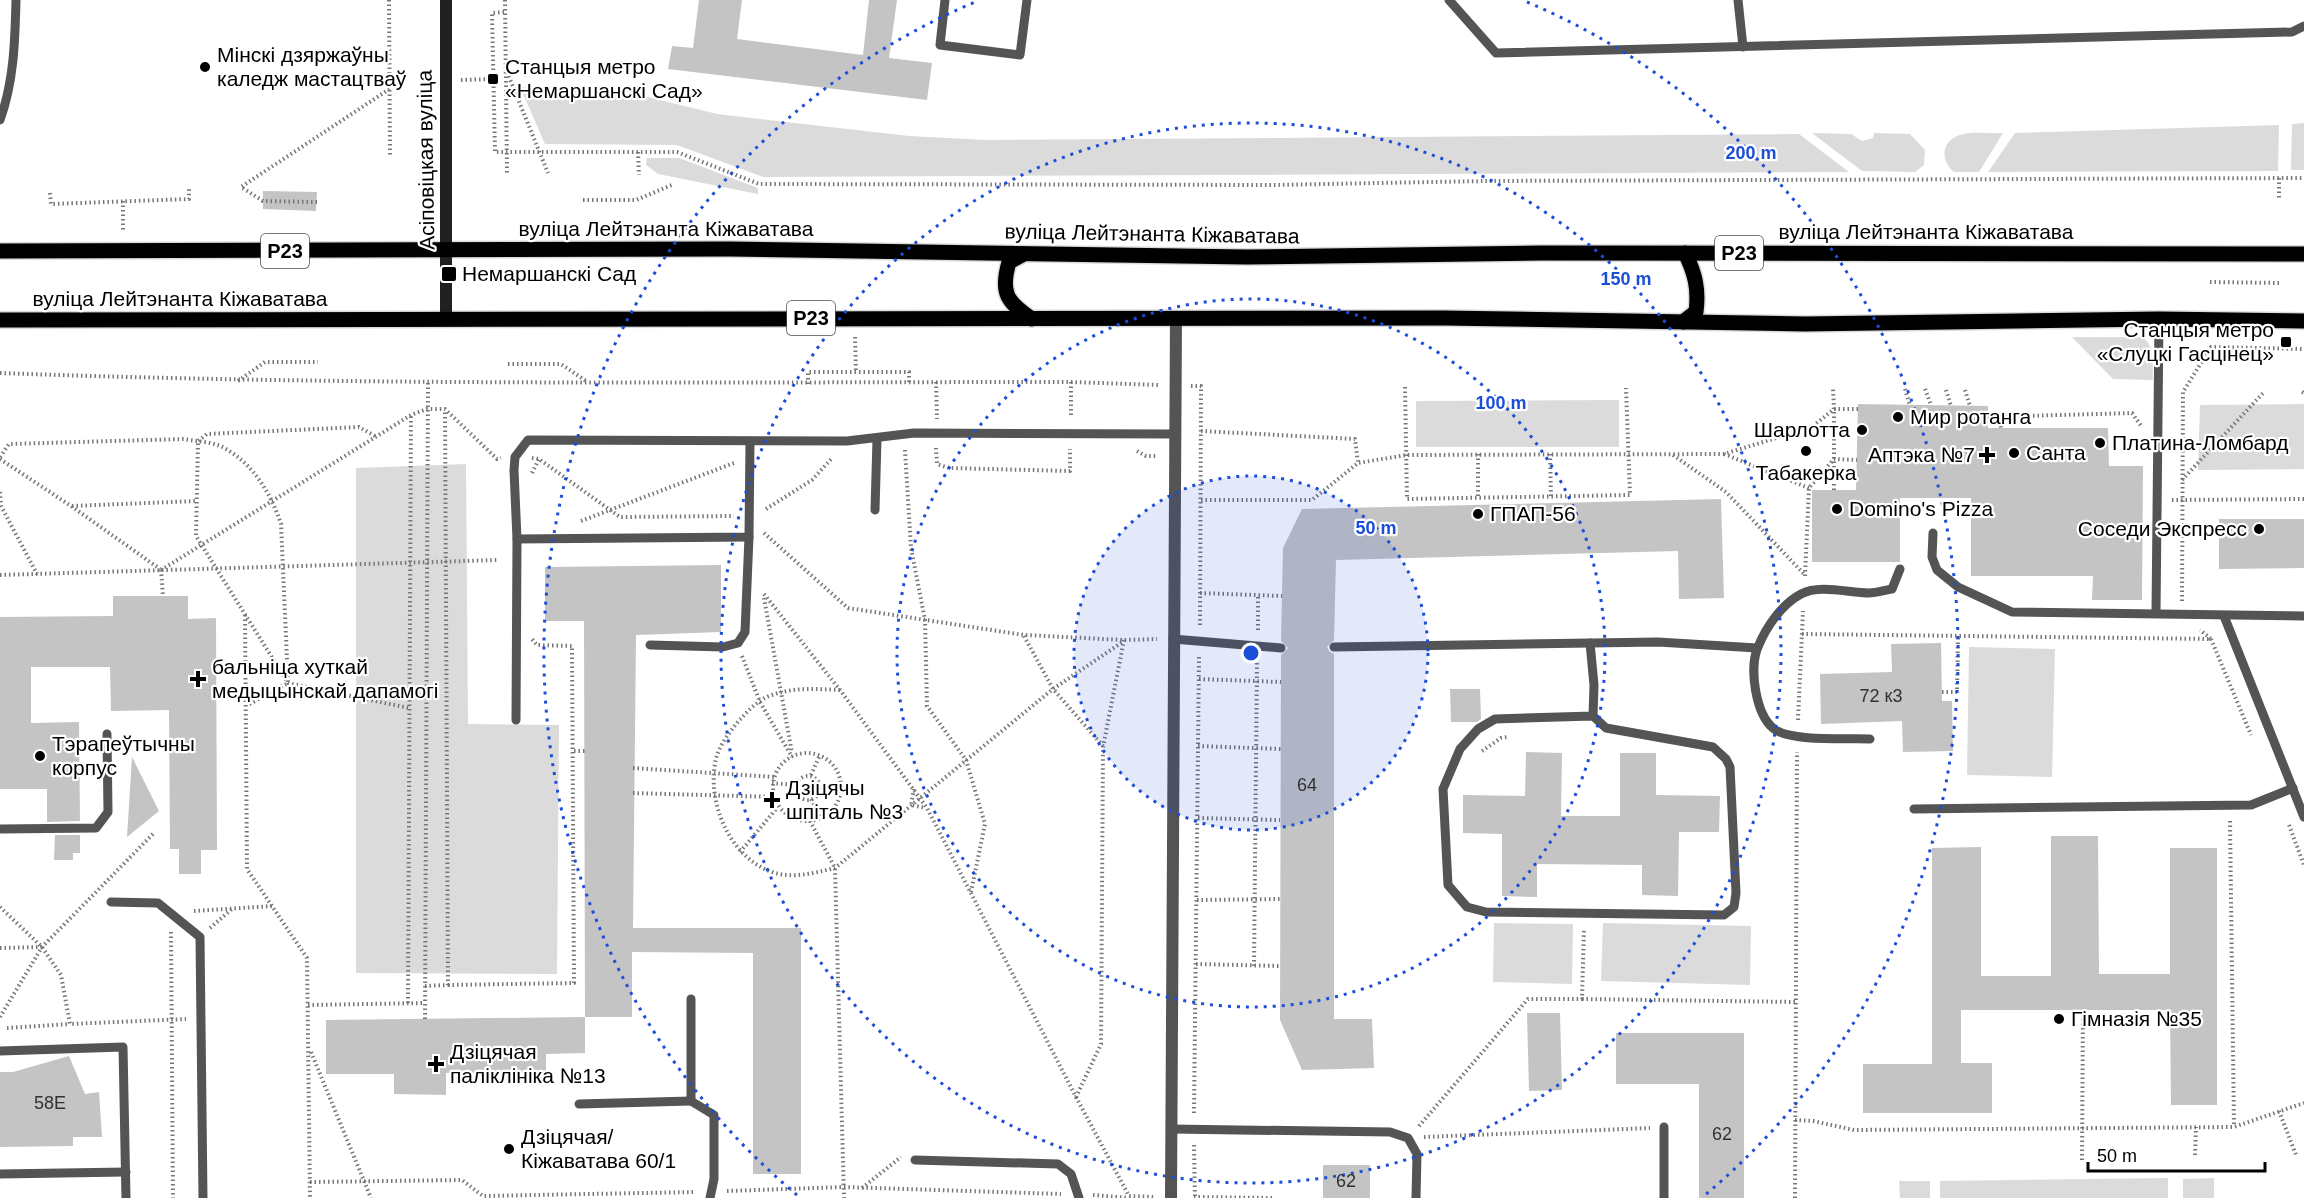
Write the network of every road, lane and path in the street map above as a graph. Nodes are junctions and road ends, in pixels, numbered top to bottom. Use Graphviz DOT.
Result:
graph roads {
  1 [pos="16,0"];
  2 [pos="389,0"];
  3 [pos="446,0"];
  4 [pos="504,0"];
  5 [pos="945,0"];
  6 [pos="1027,0"];
  7 [pos="1449,0"];
  8 [pos="1738,0"];
  9 [pos="504,12"];
  10 [pos="2304,26"];
  11 [pos="1743,47"];
  12 [pos="505,69"];
  13 [pos="494,79"];
  14 [pos="444,81"];
  15 [pos="392,88"];
  16 [pos="0,120"];
  17 [pos="507,152"];
  18 [pos="539,152"];
  19 [pos="638,152"];
  20 [pos="390,157"];
  21 [pos="507,173"];
  22 [pos="548,173"];
  23 [pos="639,175"];
  24 [pos="2279,178"];
  25 [pos="2304,178"];
  26 [pos="674,184"];
  27 [pos="189,189"];
  28 [pos="50,194"];
  29 [pos="2279,198"];
  30 [pos="583,200"];
  31 [pos="123,201"];
  32 [pos="317,202"];
  33 [pos="124,250"];
  34 [pos="0,251"];
  35 [pos="447,251"];
  36 [pos="1686,253"];
  37 [pos="1024,254"];
  38 [pos="2304,254"];
  39 [pos="2210,282"];
  40 [pos="2280,283"];
  41 [pos="854,318"];
  42 [pos="1032,319"];
  43 [pos="1176,319"];
  44 [pos="2159,319"];
  45 [pos="0,320"];
  46 [pos="446,320"];
  47 [pos="2304,321"];
  48 [pos="1683,322"];
  49 [pos="2259,340"];
  50 [pos="2258,347"];
  51 [pos="2304,349"];
  52 [pos="318,362"];
  53 [pos="508,364"];
  54 [pos="856,372"];
  55 [pos="0,373"];
  56 [pos="238,381"];
  57 [pos="586,381"];
  58 [pos="936,382"];
  59 [pos="1071,382"];
  60 [pos="428,383"];
  61 [pos="909,383"];
  62 [pos="808,384"];
  63 [pos="1147,384"];
  64 [pos="1201,386"];
  65 [pos="1405,387"];
  66 [pos="1626,388"];
  67 [pos="1833,389"];
  68 [pos="1905,389"];
  69 [pos="1925,389"];
  70 [pos="1946,390"];
  71 [pos="1965,390"];
  72 [pos="2264,392"];
  73 [pos="1910,405"];
  74 [pos="1931,405"];
  75 [pos="1951,406"];
  76 [pos="1970,406"];
  77 [pos="428,409"];
  78 [pos="444,409"];
  79 [pos="1834,409"];
  80 [pos="1858,409"];
  81 [pos="411,415"];
  82 [pos="1988,417"];
  83 [pos="2000,417"];
  84 [pos="2139,423"];
  85 [pos="2001,428"];
  86 [pos="1201,431"];
  87 [pos="914,433"];
  88 [pos="936,433"];
  89 [pos="1072,433"];
  90 [pos="1174,434"];
  91 [pos="375,436"];
  92 [pos="877,439"];
  93 [pos="198,441"];
  94 [pos="847,441"];
  95 [pos="750,442"];
  96 [pos="1070,444"];
  97 [pos="1127,445"];
  98 [pos="1406,454"];
  99 [pos="1478,454"];
  100 [pos="1550,454"];
  101 [pos="1628,454"];
  102 [pos="1672,454"];
  103 [pos="1724,454"];
  104 [pos="1153,456"];
  105 [pos="515,457"];
  106 [pos="0,458"];
  107 [pos="1834,459"];
  108 [pos="1857,460"];
  109 [pos="1358,463"];
  110 [pos="2182,480"];
  111 [pos="1834,490"];
  112 [pos="0,492"];
  113 [pos="1551,496"];
  114 [pos="1478,497"];
  115 [pos="2304,499"];
  116 [pos="1201,500"];
  117 [pos="196,501"];
  118 [pos="273,501"];
  119 [pos="71,506"];
  120 [pos="612,510"];
  121 [pos="875,510"];
  122 [pos="763,511"];
  123 [pos="749,516"];
  124 [pos="763,522"];
  125 [pos="763,532"];
  126 [pos="1933,533"];
  127 [pos="749,537"];
  128 [pos="517,539"];
  129 [pos="763,542"];
  130 [pos="201,543"];
  131 [pos="498,560"];
  132 [pos="446,562"];
  133 [pos="410,563"];
  134 [pos="426,563"];
  135 [pos="283,567"];
  136 [pos="218,569"];
  137 [pos="1900,569"];
  138 [pos="161,570"];
  139 [pos="37,574"];
  140 [pos="1805,574"];
  141 [pos="0,575"];
  142 [pos="763,583"];
  143 [pos="763,593"];
  144 [pos="1200,593"];
  145 [pos="1258,595"];
  146 [pos="163,596"];
  147 [pos="1282,596"];
  148 [pos="2156,613"];
  149 [pos="245,615"];
  150 [pos="2224,616"];
  151 [pos="2304,616"];
  152 [pos="925,620"];
  153 [pos="530,632"];
  154 [pos="1024,635"];
  155 [pos="1958,636"];
  156 [pos="1173,639"];
  157 [pos="1124,640"];
  158 [pos="1200,642"];
  159 [pos="1590,643"];
  160 [pos="650,645"];
  161 [pos="1258,646"];
  162 [pos="1334,647"];
  163 [pos="1281,648"];
  164 [pos="1757,648"];
  165 [pos="745,667"];
  166 [pos="1199,679"];
  167 [pos="1257,681"];
  168 [pos="1281,682"];
  169 [pos="288,683"];
  170 [pos="1053,689"];
  171 [pos="840,690"];
  172 [pos="1942,692"];
  173 [pos="781,693"];
  174 [pos="760,702"];
  175 [pos="248,705"];
  176 [pos="409,708"];
  177 [pos="1593,716"];
  178 [pos="516,720"];
  179 [pos="107,734"];
  180 [pos="1512,736"];
  181 [pos="1797,736"];
  182 [pos="1870,739"];
  183 [pos="1198,746"];
  184 [pos="1103,747"];
  185 [pos="1256,748"];
  186 [pos="1281,749"];
  187 [pos="574,751"];
  188 [pos="585,751"];
  189 [pos="820,755"];
  190 [pos="1474,756"];
  191 [pos="792,757"];
  192 [pos="966,760"];
  193 [pos="633,768"];
  194 [pos="715,772"];
  195 [pos="811,775"];
  196 [pos="775,777"];
  197 [pos="772,783"];
  198 [pos="795,785"];
  199 [pos="914,788"];
  200 [pos="2293,788"];
  201 [pos="633,793"];
  202 [pos="716,796"];
  203 [pos="774,797"];
  204 [pos="920,797"];
  205 [pos="811,799"];
  206 [pos="911,805"];
  207 [pos="2229,805"];
  208 [pos="777,808"];
  209 [pos="927,808"];
  210 [pos="1914,809"];
  211 [pos="821,817"];
  212 [pos="2304,817"];
  213 [pos="1198,818"];
  214 [pos="1256,819"];
  215 [pos="1280,820"];
  216 [pos="810,821"];
  217 [pos="0,829"];
  218 [pos="740,852"];
  219 [pos="835,867"];
  220 [pos="971,893"];
  221 [pos="1255,899"];
  222 [pos="1280,899"];
  223 [pos="1197,900"];
  224 [pos="111,902"];
  225 [pos="274,906"];
  226 [pos="0,907"];
  227 [pos="232,909"];
  228 [pos="171,912"];
  229 [pos="1584,913"];
  230 [pos="200,937"];
  231 [pos="42,947"];
  232 [pos="0,948"];
  233 [pos="1196,964"];
  234 [pos="1254,966"];
  235 [pos="1280,966"];
  236 [pos="448,985"];
  237 [pos="424,986"];
  238 [pos="691,999"];
  239 [pos="1582,999"];
  240 [pos="1796,1002"];
  241 [pos="408,1003"];
  242 [pos="425,1003"];
  243 [pos="308,1005"];
  244 [pos="2083,1010"];
  245 [pos="0,1017"];
  246 [pos="203,1019"];
  247 [pos="425,1019"];
  248 [pos="172,1020"];
  249 [pos="70,1024"];
  250 [pos="8,1028"];
  251 [pos="310,1050"];
  252 [pos="0,1051"];
  253 [pos="1076,1097"];
  254 [pos="691,1101"];
  255 [pos="2304,1103"];
  256 [pos="579,1104"];
  257 [pos="2279,1112"];
  258 [pos="1795,1120"];
  259 [pos="1664,1127"];
  260 [pos="2196,1127"];
  261 [pos="2234,1127"];
  262 [pos="2082,1128"];
  263 [pos="1171,1129"];
  264 [pos="1194,1130"];
  265 [pos="1408,1138"];
  266 [pos="906,1154"];
  267 [pos="2195,1155"];
  268 [pos="2296,1155"];
  269 [pos="915,1160"];
  270 [pos="2082,1160"];
  271 [pos="126,1172"];
  272 [pos="0,1174"];
  273 [pos="310,1182"];
  274 [pos="364,1182"];
  275 [pos="844,1187"];
  276 [pos="861,1188"];
  277 [pos="712,1195"];
  278 [pos="1079,1196"];
  279 [pos="1130,1197"];
  280 [pos="1171,1197"];
  281 [pos="126,1198"];
  282 [pos="173,1198"];
  283 [pos="203,1198"];
  284 [pos="310,1198"];
  285 [pos="371,1198"];
  286 [pos="844,1198"];
  287 [pos="1195,1198"];
  288 [pos="1273,1198"];
  289 [pos="1416,1198"];
  290 [pos="1664,1198"];
  291 [pos="1795,1198"];
  1 -- 16 [label="lane"];
  2 -- 15 [label="path"];
  3 -- 14 [label="main road, Асіповіцкая вуліца"];
  4 -- 9 [label="path"];
  5 -- 6 [label="lane"];
  7 -- 11 [label="lane"];
  8 -- 11 [label="lane"];
  9 -- 12 [label="path"];
  9 -- 13 [label="path"];
  10 -- 11 [label="lane"];
  12 -- 17 [label="path"];
  12 -- 18 [label="path"];
  13 -- 14 [label="path"];
  13 -- 17 [label="path"];
  14 -- 35 [label="main road, Асіповіцкая вуліца"];
  15 -- 20 [label="path"];
  15 -- 32 [label="path"];
  17 -- 18 [label="path"];
  17 -- 21 [label="path"];
  18 -- 19 [label="path"];
  18 -- 22 [label="path"];
  19 -- 23 [label="path"];
  19 -- 24 [label="path"];
  24 -- 25 [label="path"];
  24 -- 29 [label="path"];
  26 -- 30 [label="path"];
  27 -- 31 [label="path"];
  28 -- 31 [label="path"];
  31 -- 33 [label="path"];
  33 -- 34 [label="main road, вуліца Лейтэнанта Кіжаватава / Р23"];
  33 -- 35 [label="main road, вуліца Лейтэнанта Кіжаватава / Р23"];
  35 -- 37 [label="main road, вуліца Лейтэнанта Кіжаватава / Р23"];
  35 -- 46 [label="main road, Асіповіцкая вуліца"];
  36 -- 37 [label="main road, вуліца Лейтэнанта Кіжаватава / Р23"];
  36 -- 38 [label="main road, вуліца Лейтэнанта Кіжаватава / Р23"];
  36 -- 48 [label="main road"];
  37 -- 42 [label="main road"];
  39 -- 40 [label="path"];
  41 -- 42 [label="main road, вуліца Лейтэнанта Кіжаватава / Р23"];
  41 -- 46 [label="main road, вуліца Лейтэнанта Кіжаватава / Р23"];
  41 -- 54 [label="path"];
  42 -- 43 [label="main road, вуліца Лейтэнанта Кіжаватава / Р23"];
  43 -- 48 [label="main road, вуліца Лейтэнанта Кіжаватава / Р23"];
  43 -- 90 [label="street"];
  44 -- 47 [label="main road, вуліца Лейтэнанта Кіжаватава / Р23"];
  44 -- 48 [label="main road, вуліца Лейтэнанта Кіжаватава / Р23"];
  44 -- 148 [label="lane"];
  45 -- 46 [label="main road, вуліца Лейтэнанта Кіжаватава / Р23"];
  49 -- 50 [label="path"];
  50 -- 51 [label="path"];
  50 -- 110 [label="path"];
  52 -- 56 [label="path"];
  53 -- 57 [label="path"];
  54 -- 61 [label="path"];
  54 -- 62 [label="path"];
  55 -- 56 [label="path"];
  56 -- 60 [label="path"];
  57 -- 60 [label="path"];
  57 -- 62 [label="path"];
  58 -- 59 [label="path"];
  58 -- 61 [label="path"];
  58 -- 88 [label="path"];
  59 -- 63 [label="path"];
  59 -- 89 [label="path"];
  60 -- 77 [label="path"];
  61 -- 62 [label="path"];
  64 -- 86 [label="path"];
  65 -- 98 [label="path"];
  66 -- 101 [label="path"];
  67 -- 79 [label="path"];
  68 -- 73 [label="path"];
  69 -- 74 [label="path"];
  70 -- 75 [label="path"];
  71 -- 76 [label="path"];
  72 -- 110 [label="path"];
  77 -- 78 [label="path"];
  77 -- 81 [label="path"];
  77 -- 134 [label="path"];
  78 -- 105 [label="path"];
  78 -- 132 [label="path"];
  79 -- 80 [label="path"];
  79 -- 103 [label="path"];
  79 -- 107 [label="path"];
  81 -- 91 [label="path"];
  81 -- 133 [label="path"];
  82 -- 83 [label="path"];
  83 -- 84 [label="path"];
  83 -- 85 [label="path"];
  86 -- 109 [label="path"];
  86 -- 116 [label="path"];
  87 -- 88 [label="lane"];
  87 -- 92 [label="lane"];
  87 -- 152 [label="path"];
  88 -- 89 [label="lane"];
  88 -- 96 [label="path"];
  89 -- 90 [label="lane"];
  90 -- 156 [label="street"];
  91 -- 93 [label="path"];
  91 -- 118 [label="path"];
  92 -- 94 [label="lane"];
  92 -- 121 [label="lane"];
  93 -- 106 [label="path"];
  93 -- 117 [label="path"];
  93 -- 118 [label="path"];
  94 -- 95 [label="lane"];
  94 -- 122 [label="path"];
  95 -- 105 [label="lane"];
  95 -- 120 [label="path"];
  95 -- 123 [label="lane"];
  97 -- 104 [label="path"];
  98 -- 99 [label="path"];
  98 -- 109 [label="path"];
  98 -- 114 [label="path"];
  99 -- 100 [label="path"];
  99 -- 114 [label="path"];
  100 -- 101 [label="path"];
  100 -- 113 [label="path"];
  101 -- 102 [label="path"];
  101 -- 113 [label="path"];
  102 -- 103 [label="path"];
  102 -- 140 [label="path"];
  103 -- 107 [label="path"];
  105 -- 120 [label="path"];
  105 -- 128 [label="lane"];
  106 -- 119 [label="path"];
  107 -- 108 [label="path"];
  107 -- 111 [label="path"];
  109 -- 116 [label="path"];
  110 -- 115 [label="path"];
  112 -- 139 [label="path"];
  113 -- 114 [label="path"];
  116 -- 144 [label="path"];
  117 -- 119 [label="path"];
  117 -- 130 [label="path"];
  118 -- 130 [label="path"];
  118 -- 135 [label="path"];
  119 -- 138 [label="path"];
  120 -- 123 [label="path"];
  123 -- 127 [label="lane"];
  124 -- 125 [label="path"];
  125 -- 129 [label="path"];
  125 -- 152 [label="path"];
  126 -- 148 [label="lane"];
  127 -- 128 [label="lane"];
  127 -- 160 [label="lane"];
  128 -- 178 [label="lane"];
  130 -- 136 [label="path"];
  130 -- 138 [label="path"];
  131 -- 132 [label="path"];
  132 -- 134 [label="path"];
  132 -- 236 [label="path"];
  133 -- 134 [label="path"];
  133 -- 135 [label="path"];
  133 -- 176 [label="path"];
  134 -- 237 [label="path"];
  135 -- 136 [label="path"];
  135 -- 169 [label="path"];
  136 -- 138 [label="path"];
  136 -- 149 [label="path"];
  137 -- 164 [label="lane"];
  138 -- 139 [label="path"];
  138 -- 146 [label="path"];
  139 -- 141 [label="path"];
  142 -- 143 [label="path"];
  143 -- 171 [label="path"];
  143 -- 173 [label="path"];
  144 -- 145 [label="path"];
  144 -- 158 [label="path"];
  145 -- 147 [label="path"];
  145 -- 161 [label="path"];
  148 -- 150 [label="lane"];
  149 -- 169 [label="path"];
  149 -- 175 [label="path"];
  150 -- 151 [label="lane"];
  150 -- 200 [label="lane"];
  152 -- 154 [label="path"];
  152 -- 192 [label="path"];
  153 -- 187 [label="path"];
  154 -- 157 [label="path"];
  154 -- 170 [label="path"];
  155 -- 172 [label="path"];
  156 -- 157 [label="path"];
  156 -- 158 [label="lane"];
  156 -- 263 [label="street"];
  157 -- 170 [label="path"];
  157 -- 184 [label="path"];
  158 -- 161 [label="lane"];
  158 -- 166 [label="path"];
  159 -- 162 [label="lane"];
  159 -- 164 [label="lane"];
  159 -- 177 [label="lane"];
  161 -- 163 [label="lane"];
  161 -- 167 [label="path"];
  164 -- 181 [label="lane"];
  165 -- 174 [label="path"];
  166 -- 167 [label="path"];
  166 -- 183 [label="path"];
  167 -- 168 [label="path"];
  167 -- 185 [label="path"];
  169 -- 175 [label="path"];
  169 -- 176 [label="path"];
  170 -- 184 [label="path"];
  170 -- 192 [label="path"];
  171 -- 173 [label="path"];
  171 -- 199 [label="path"];
  173 -- 174 [label="path"];
  173 -- 191 [label="path"];
  174 -- 191 [label="path"];
  174 -- 194 [label="path"];
  175 -- 225 [label="path"];
  176 -- 241 [label="path"];
  177 -- 229 [label="lane"];
  177 -- 229 [label="lane"];
  179 -- 217 [label="lane"];
  180 -- 190 [label="path"];
  181 -- 182 [label="lane"];
  181 -- 240 [label="path"];
  183 -- 185 [label="path"];
  183 -- 213 [label="path"];
  184 -- 253 [label="path"];
  185 -- 186 [label="path"];
  185 -- 214 [label="path"];
  187 -- 188 [label="path"];
  187 -- 236 [label="path"];
  189 -- 191 [label="path"];
  189 -- 195 [label="path"];
  189 -- 211 [label="path"];
  191 -- 196 [label="path"];
  192 -- 204 [label="path"];
  192 -- 220 [label="path"];
  193 -- 194 [label="path"];
  194 -- 196 [label="path"];
  194 -- 202 [label="path"];
  195 -- 198 [label="path"];
  195 -- 205 [label="path"];
  196 -- 197 [label="path"];
  197 -- 198 [label="path"];
  197 -- 203 [label="path"];
  198 -- 205 [label="path"];
  199 -- 204 [label="path"];
  199 -- 206 [label="path"];
  200 -- 207 [label="lane"];
  200 -- 212 [label="lane"];
  201 -- 202 [label="path"];
  202 -- 203 [label="path"];
  202 -- 218 [label="path"];
  203 -- 208 [label="path"];
  204 -- 206 [label="path"];
  204 -- 209 [label="path"];
  205 -- 211 [label="path"];
  206 -- 209 [label="path"];
  206 -- 219 [label="path"];
  207 -- 210 [label="lane"];
  207 -- 261 [label="path"];
  208 -- 216 [label="path"];
  208 -- 218 [label="path"];
  209 -- 220 [label="path"];
  211 -- 216 [label="path"];
  213 -- 214 [label="path"];
  213 -- 223 [label="path"];
  214 -- 215 [label="path"];
  214 -- 221 [label="path"];
  216 -- 219 [label="path"];
  218 -- 219 [label="path"];
  219 -- 275 [label="path"];
  220 -- 253 [label="path"];
  221 -- 222 [label="path"];
  221 -- 223 [label="path"];
  221 -- 234 [label="path"];
  223 -- 233 [label="path"];
  224 -- 228 [label="lane"];
  225 -- 227 [label="path"];
  225 -- 243 [label="path"];
  226 -- 231 [label="path"];
  227 -- 228 [label="path"];
  227 -- 230 [label="path"];
  228 -- 230 [label="lane"];
  228 -- 248 [label="path"];
  229 -- 239 [label="path"];
  230 -- 246 [label="lane"];
  231 -- 232 [label="path"];
  231 -- 245 [label="path"];
  231 -- 249 [label="path"];
  233 -- 234 [label="path"];
  233 -- 264 [label="path"];
  234 -- 235 [label="path"];
  236 -- 237 [label="path"];
  237 -- 242 [label="path"];
  238 -- 254 [label="lane"];
  239 -- 240 [label="path"];
  239 -- 265 [label="path"];
  240 -- 258 [label="path"];
  241 -- 242 [label="path"];
  241 -- 243 [label="path"];
  242 -- 247 [label="path"];
  243 -- 251 [label="path"];
  244 -- 262 [label="path"];
  246 -- 248 [label="path"];
  246 -- 283 [label="lane"];
  248 -- 249 [label="path"];
  248 -- 282 [label="path"];
  249 -- 250 [label="path"];
  251 -- 273 [label="path"];
  251 -- 274 [label="path"];
  252 -- 271 [label="lane"];
  253 -- 279 [label="path"];
  254 -- 256 [label="lane"];
  254 -- 277 [label="lane"];
  255 -- 257 [label="path"];
  257 -- 261 [label="path"];
  257 -- 268 [label="path"];
  258 -- 262 [label="path"];
  258 -- 291 [label="path"];
  259 -- 265 [label="path"];
  259 -- 290 [label="lane"];
  260 -- 261 [label="path"];
  260 -- 262 [label="path"];
  260 -- 267 [label="path"];
  262 -- 270 [label="path"];
  263 -- 264 [label="lane"];
  263 -- 280 [label="street"];
  264 -- 265 [label="lane"];
  264 -- 287 [label="path"];
  265 -- 289 [label="lane"];
  266 -- 276 [label="path"];
  269 -- 278 [label="lane"];
  271 -- 272 [label="lane"];
  271 -- 281 [label="lane"];
  273 -- 274 [label="path"];
  273 -- 284 [label="path"];
  274 -- 277 [label="path"];
  274 -- 285 [label="path"];
  275 -- 276 [label="path"];
  275 -- 277 [label="path"];
  275 -- 286 [label="path"];
  276 -- 278 [label="path"];
  278 -- 279 [label="path"];
  279 -- 280 [label="path"];
  280 -- 287 [label="path"];
  287 -- 288 [label="path"];
}
